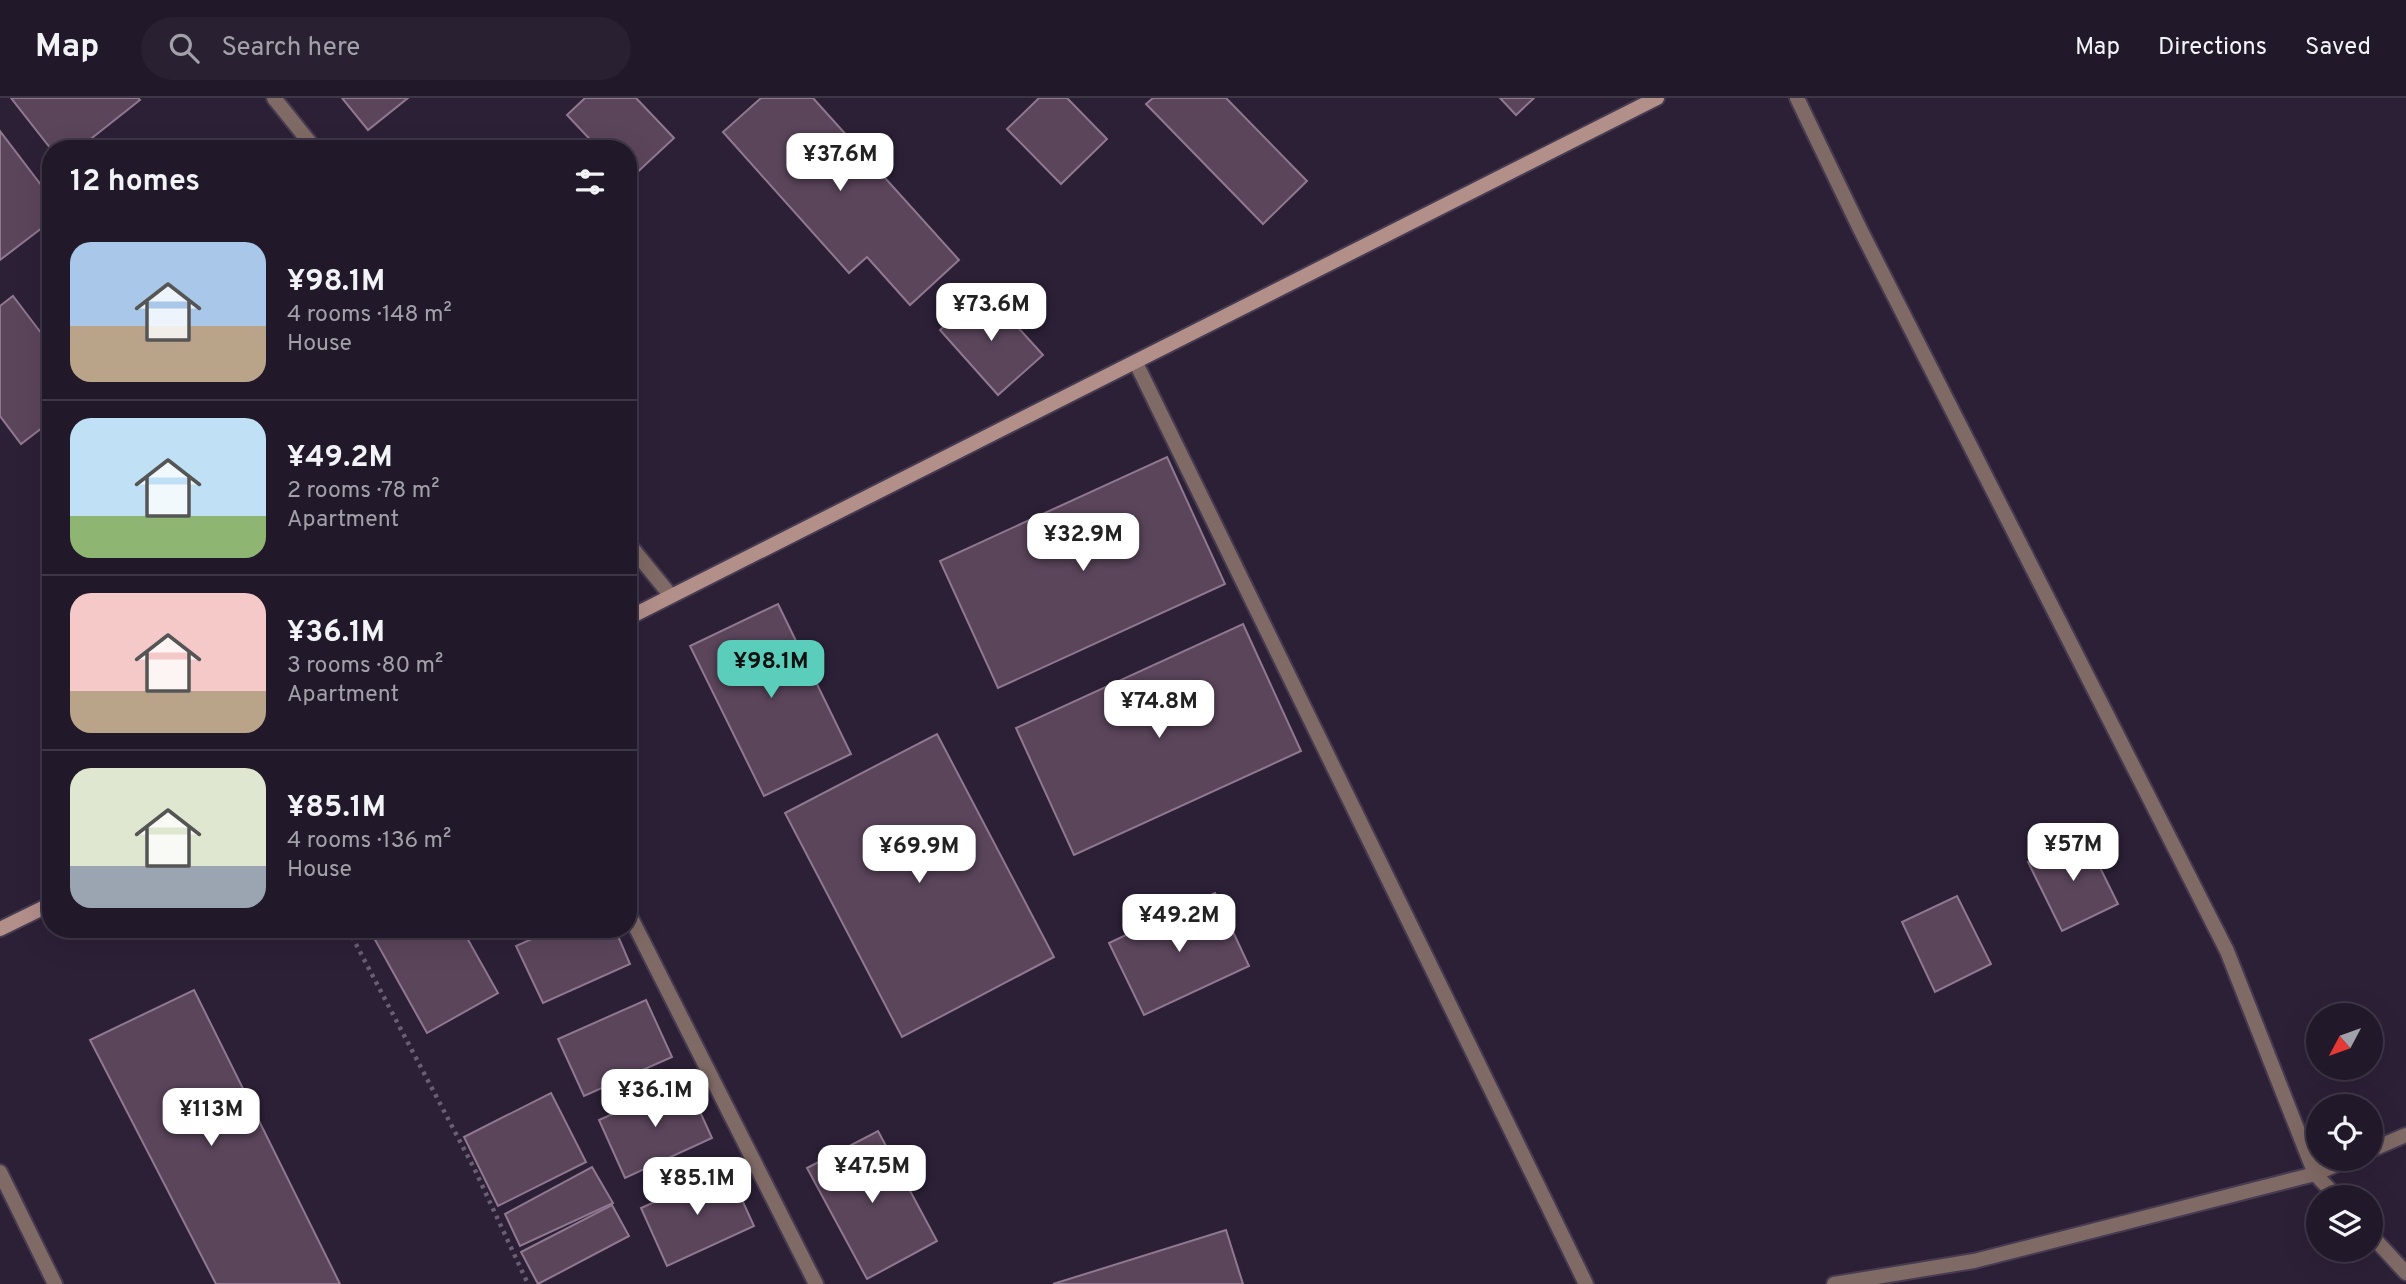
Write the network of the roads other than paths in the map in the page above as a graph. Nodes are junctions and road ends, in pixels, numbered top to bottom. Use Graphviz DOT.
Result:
graph roads {
  1 [pos="274,98"];
  2 [pos="1657,98"];
  3 [pos="1797,98"];
  4 [pos="308,140"];
  5 [pos="1136,363"];
  6 [pos="637,554"];
  7 [pos="671,596"];
  8 [pos="637,613"];
  9 [pos="42,908"];
  10 [pos="0,929"];
  11 [pos="637,930"];
  12 [pos="2406,1135"];
  13 [pos="2383,1145"];
  14 [pos="2322,1171"];
  15 [pos="0,1172"];
  16 [pos="2315,1174"];
  17 [pos="2326,1185"];
  18 [pos="2383,1248"];
  19 [pos="2406,1273"];
  20 [pos="55,1284"];
  21 [pos="816,1284"];
  22 [pos="1586,1284"];
  23 [pos="1833,1284"];
  1 -- 4 [label="street"];
  2 -- 5 [label="street"];
  3 -- 16 [label="street"];
  5 -- 7 [label="street"];
  5 -- 22 [label="street"];
  6 -- 7 [label="street"];
  7 -- 8 [label="street"];
  9 -- 10 [label="street"];
  11 -- 21 [label="street"];
  12 -- 13 [label="street"];
  14 -- 16 [label="street"];
  15 -- 20 [label="street"];
  16 -- 17 [label="street"];
  16 -- 23 [label="street"];
  18 -- 19 [label="street"];
}
